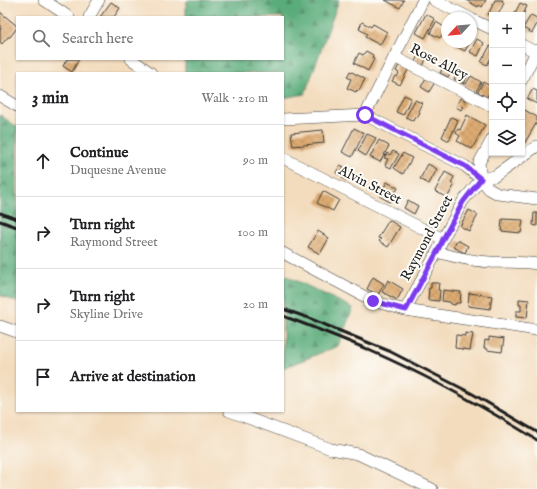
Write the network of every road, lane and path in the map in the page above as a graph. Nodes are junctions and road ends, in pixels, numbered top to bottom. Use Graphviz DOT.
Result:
graph roads {
  1 [pos="44,0"];
  2 [pos="99,0"];
  3 [pos="423,0"];
  4 [pos="434,0"];
  5 [pos="458,12"];
  6 [pos="68,16"];
  7 [pos="90,16"];
  8 [pos="477,22"];
  9 [pos="489,28"];
  10 [pos="525,46"];
  11 [pos="537,51"];
  12 [pos="394,57"];
  13 [pos="132,60"];
  14 [pos="150,72"];
  15 [pos="525,74"];
  16 [pos="0,96"];
  17 [pos="489,104"];
  18 [pos="16,105"];
  19 [pos="365,115"];
  20 [pos="284,119"];
  21 [pos="489,145"];
  22 [pos="537,146"];
  23 [pos="284,159"];
  24 [pos="481,179"];
  25 [pos="537,199"];
  26 [pos="443,239"];
  27 [pos="437,252"];
  28 [pos="284,254"];
  29 [pos="537,264"];
  30 [pos="406,310"];
  31 [pos="0,326"];
  32 [pos="537,330"];
  33 [pos="16,332"];
  34 [pos="232,412"];
  35 [pos="432,489"];
  1 -- 6 [label="street"];
  2 -- 7 [label="street"];
  3 -- 12 [label="street"];
  4 -- 5 [label="street"];
  8 -- 9 [label="street"];
  10 -- 11 [label="street"];
  11 -- 15 [label="street"];
  12 -- 17 [label="street, Rose Alley"];
  12 -- 19 [label="street"];
  13 -- 14 [label="street"];
  16 -- 18 [label="street"];
  19 -- 20 [label="street"];
  19 -- 24 [label="street"];
  21 -- 24 [label="street"];
  22 -- 24 [label="street"];
  23 -- 26 [label="street, Alvin Street"];
  24 -- 25 [label="street"];
  24 -- 26 [label="street, Raymond Street"];
  26 -- 27 [label="street, Raymond Street"];
  27 -- 29 [label="street"];
  27 -- 30 [label="street, Raymond Street"];
  28 -- 30 [label="street"];
  30 -- 32 [label="street"];
  31 -- 33 [label="street"];
  34 -- 35 [label="street"];
}
